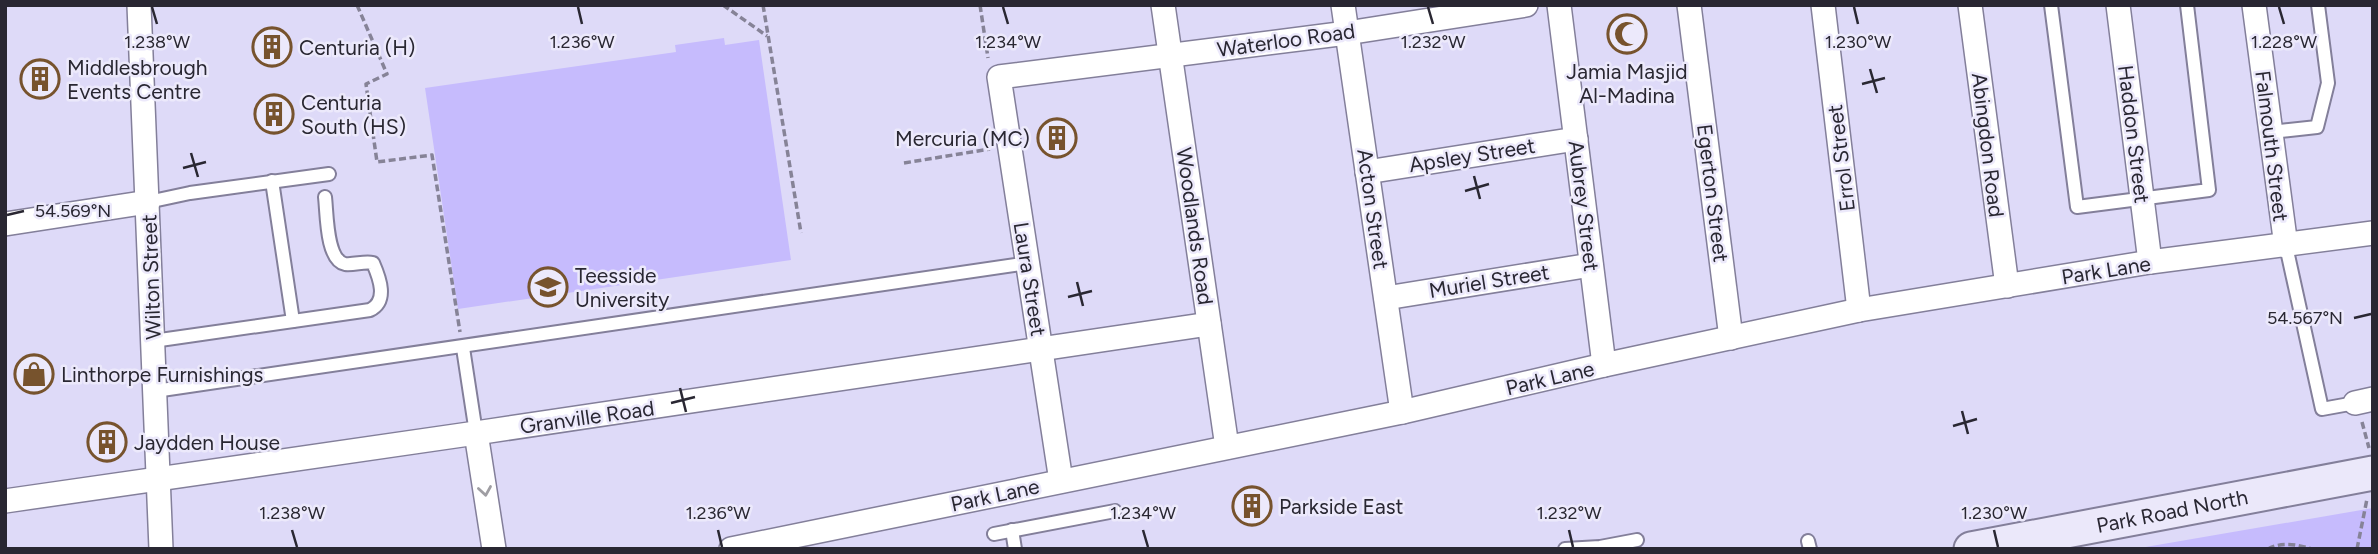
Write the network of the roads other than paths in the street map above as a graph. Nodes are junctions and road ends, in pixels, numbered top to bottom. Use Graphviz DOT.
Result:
graph roads {
  1 [pos="139,5"];
  2 [pos="1163,5"];
  3 [pos="1343,5"];
  4 [pos="1526,5"];
  5 [pos="1559,5"];
  6 [pos="1689,5"];
  7 [pos="1823,5"];
  8 [pos="1970,5"];
  9 [pos="2051,5"];
  10 [pos="2118,5"];
  11 [pos="2187,5"];
  12 [pos="2254,5"];
  13 [pos="2318,5"];
  14 [pos="1347,33"];
  15 [pos="1170,56"];
  16 [pos="994,71"];
  17 [pos="2271,132"];
  18 [pos="1576,139"];
  19 [pos="1367,172"];
  20 [pos="329,174"];
  21 [pos="272,181"];
  22 [pos="325,197"];
  23 [pos="2142,198"];
  24 [pos="148,202"];
  25 [pos="5,224"];
  26 [pos="2373,233"];
  27 [pos="2286,246"];
  28 [pos="2150,262"];
  29 [pos="1028,263"];
  30 [pos="1591,265"];
  31 [pos="2007,285"];
  32 [pos="1386,298"];
  33 [pos="1859,310"];
  34 [pos="293,321"];
  35 [pos="1209,324"];
  36 [pos="1731,338"];
  37 [pos="153,341"];
  38 [pos="463,348"];
  39 [pos="1041,350"];
  40 [pos="1604,365"];
  41 [pos="155,391"];
  42 [pos="2364,401"];
  43 [pos="1402,412"];
  44 [pos="477,433"];
  45 [pos="1227,447"];
  46 [pos="2370,477"];
  47 [pos="159,480"];
  48 [pos="1061,481"];
  49 [pos="5,501"];
  50 [pos="1115,511"];
  51 [pos="1012,530"];
  52 [pos="994,534"];
  53 [pos="1637,540"];
  54 [pos="162,549"];
  55 [pos="494,549"];
  56 [pos="732,549"];
  57 [pos="1016,549"];
  58 [pos="1565,549"];
  59 [pos="1971,549"];
  1 -- 24 [label="street, Wilton Street"];
  2 -- 15 [label="street, Woodlands Road"];
  3 -- 14 [label="street, Acton Street"];
  4 -- 14 [label="street, Waterloo Road"];
  5 -- 18 [label="street, Aubrey Street"];
  6 -- 36 [label="street, Egerton Street"];
  7 -- 33 [label="street, Errol Street"];
  8 -- 31 [label="street, Abingdon Road"];
  9 -- 23 [label="lane"];
  10 -- 23 [label="street, Haddon Street"];
  11 -- 23 [label="lane"];
  12 -- 17 [label="street, Falmouth Street"];
  13 -- 17 [label="lane"];
  14 -- 15 [label="street, Waterloo Road"];
  14 -- 19 [label="street, Acton Street"];
  15 -- 16 [label="street, Waterloo Road"];
  15 -- 35 [label="street, Woodlands Road"];
  16 -- 29 [label="street, Laura Street"];
  17 -- 27 [label="street, Falmouth Street"];
  18 -- 19 [label="street, Apsley Street"];
  18 -- 30 [label="street, Aubrey Street"];
  19 -- 32 [label="street, Acton Street"];
  20 -- 21 [label="lane"];
  21 -- 24 [label="lane"];
  21 -- 34 [label="lane"];
  22 -- 34 [label="lane"];
  23 -- 28 [label="street, Haddon Street"];
  24 -- 25 [label="street"];
  24 -- 37 [label="street, Wilton Street"];
  26 -- 27 [label="street, Park Lane"];
  27 -- 28 [label="street, Park Lane"];
  27 -- 42 [label="lane"];
  28 -- 31 [label="street, Park Lane"];
  29 -- 38 [label="lane"];
  29 -- 39 [label="street, Laura Street"];
  30 -- 32 [label="street, Muriel Street"];
  30 -- 40 [label="street, Aubrey Street"];
  31 -- 33 [label="street, Park Lane"];
  32 -- 43 [label="street, Acton Street"];
  33 -- 36 [label="street, Park Lane"];
  34 -- 37 [label="lane"];
  35 -- 39 [label="street, Granville Road"];
  35 -- 45 [label="street, Woodlands Road"];
  36 -- 40 [label="street, Park Lane"];
  37 -- 41 [label="street, Wilton Street"];
  38 -- 41 [label="lane"];
  38 -- 44 [label="lane"];
  39 -- 44 [label="street, Granville Road"];
  39 -- 48 [label="street, Laura Street"];
  40 -- 43 [label="street, Park Lane"];
  41 -- 47 [label="street, Wilton Street"];
  43 -- 45 [label="street, Park Lane"];
  44 -- 47 [label="street, Granville Road"];
  44 -- 55 [label="street, one-way"];
  45 -- 48 [label="street, Park Lane"];
  46 -- 59 [label="street, Park Road North"];
  47 -- 49 [label="street, Granville Road"];
  47 -- 54 [label="street, Wilton Street"];
  48 -- 56 [label="street, Park Lane"];
  50 -- 51 [label="lane"];
  51 -- 52 [label="lane"];
  51 -- 57 [label="lane"];
  53 -- 58 [label="lane"];
}
